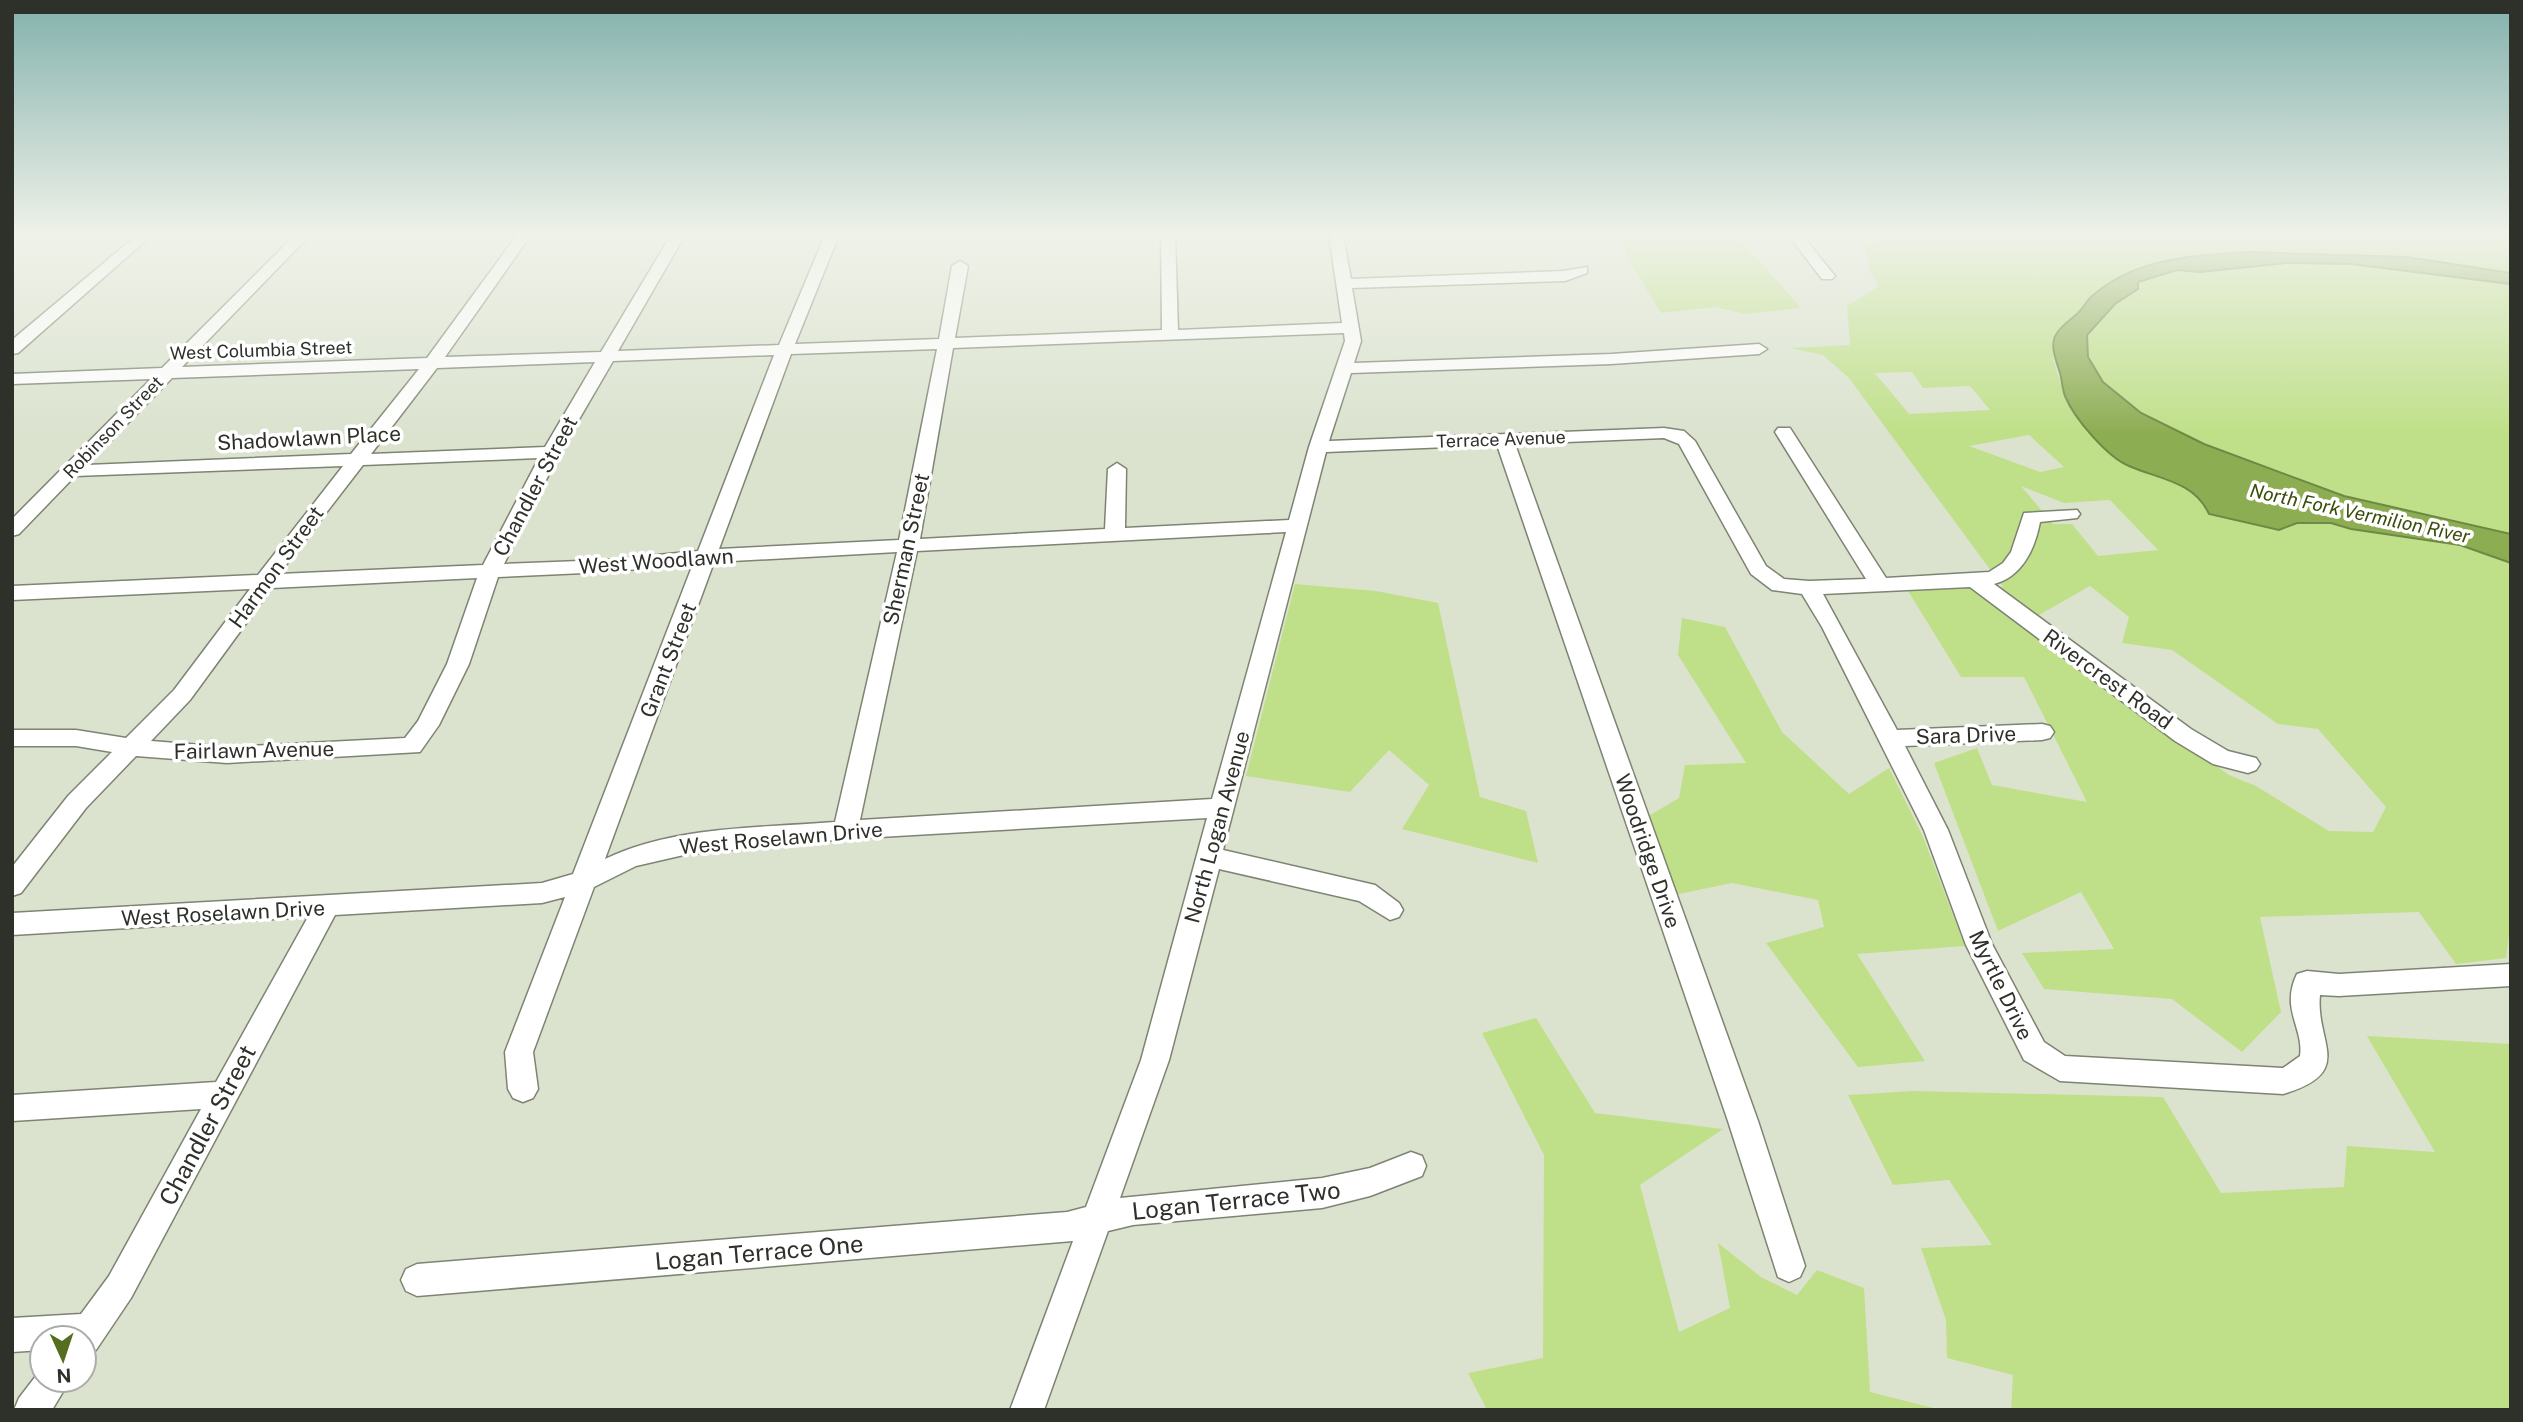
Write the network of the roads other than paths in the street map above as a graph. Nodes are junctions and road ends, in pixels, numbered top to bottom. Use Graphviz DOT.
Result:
graph roads {
  1 [pos="68,301"];
  2 [pos="237,301"];
  3 [pos="476,301"];
  4 [pos="640,301"];
  5 [pos="805,301"];
  6 [pos="953,301"];
  7 [pos="1169,301"];
  8 [pos="1347,301"];
  9 [pos="1352,328"];
  10 [pos="1170,334"];
  11 [pos="944,343"];
  12 [pos="12,349"];
  13 [pos="785,349"];
  14 [pos="1759,349"];
  15 [pos="608,356"];
  16 [pos="431,363"];
  17 [pos="1345,368"];
  18 [pos="165,373"];
  19 [pos="12,379"];
  20 [pos="1784,432"];
  21 [pos="1504,438"];
  22 [pos="1318,447"];
  23 [pos="551,452"];
  24 [pos="357,459"];
  25 [pos="1117,469"];
  26 [pos="69,471"];
  27 [pos="2070,514"];
  28 [pos="1299,525"];
  29 [pos="12,530"];
  30 [pos="1115,535"];
  31 [pos="907,546"];
  32 [pos="708,556"];
  33 [pos="490,572"];
  34 [pos="1974,580"];
  35 [pos="265,581"];
  36 [pos="1880,584"];
  37 [pos="1809,588"];
  38 [pos="12,593"];
  39 [pos="2042,732"];
  40 [pos="12,738"];
  41 [pos="1890,738"];
  42 [pos="132,746"];
  43 [pos="412,746"];
  44 [pos="2248,764"];
  45 [pos="1222,808"];
  46 [pos="845,830"];
  47 [pos="1209,857"];
  48 [pos="581,882"];
  49 [pos="12,886"];
  50 [pos="326,908"];
  51 [pos="1390,910"];
  52 [pos="12,925"];
  53 [pos="2511,975"];
  54 [pos="523,1089"];
  55 [pos="223,1095"];
  56 [pos="12,1108"];
  57 [pos="1411,1166"];
  58 [pos="1100,1218"];
  59 [pos="1788,1266"];
  60 [pos="417,1279"];
  61 [pos="94,1324"];
  62 [pos="43,1394"];
  63 [pos="31,1410"];
  64 [pos="1027,1410"];
  1 -- 12 [label="street"];
  2 -- 18 [label="street, Robinson Street"];
  3 -- 16 [label="street, Harmon Street"];
  4 -- 15 [label="street, Chandler Street"];
  5 -- 13 [label="street, Grant Street"];
  6 -- 11 [label="street, Sherman Street"];
  7 -- 10 [label="street"];
  8 -- 9 [label="street, North Logan Avenue"];
  9 -- 10 [label="street, West Columbia Street"];
  9 -- 17 [label="street, North Logan Avenue"];
  10 -- 11 [label="street, West Columbia Street"];
  11 -- 13 [label="street, West Columbia Street"];
  11 -- 31 [label="street, Sherman Street"];
  13 -- 15 [label="street, West Columbia Street"];
  13 -- 32 [label="street, Grant Street"];
  14 -- 17 [label="street"];
  15 -- 16 [label="street, West Columbia Street"];
  15 -- 23 [label="street, Chandler Street"];
  16 -- 18 [label="street, West Columbia Street"];
  16 -- 24 [label="street, Harmon Street"];
  17 -- 22 [label="street, North Logan Avenue"];
  18 -- 19 [label="street, West Columbia Street"];
  18 -- 26 [label="street, Robinson Street"];
  20 -- 36 [label="street"];
  21 -- 22 [label="street, Terrace Avenue"];
  21 -- 37 [label="street, Terrace Avenue"];
  21 -- 59 [label="street, Woodridge Drive"];
  22 -- 28 [label="street, North Logan Avenue"];
  23 -- 24 [label="street, Shadowlawn Place"];
  23 -- 33 [label="street, Chandler Street"];
  24 -- 26 [label="street, Shadowlawn Place"];
  24 -- 35 [label="street, Harmon Street"];
  25 -- 30 [label="street"];
  26 -- 29 [label="street, Robinson Street"];
  27 -- 34 [label="street"];
  28 -- 30 [label="street, West Woodlawn"];
  28 -- 45 [label="street, North Logan Avenue"];
  30 -- 31 [label="street, West Woodlawn"];
  31 -- 32 [label="street, West Woodlawn"];
  31 -- 46 [label="street, Sherman Street"];
  32 -- 33 [label="street, West Woodlawn"];
  32 -- 48 [label="street, Grant Street"];
  33 -- 35 [label="street, West Woodlawn"];
  33 -- 43 [label="street, Chandler Street"];
  34 -- 36 [label="street"];
  34 -- 44 [label="street, Rivercrest Road"];
  35 -- 38 [label="street, West Woodlawn"];
  35 -- 42 [label="street, Harmon Street"];
  36 -- 37 [label="street"];
  37 -- 41 [label="street, Myrtle Drive"];
  39 -- 41 [label="street, Sara Drive"];
  40 -- 42 [label="street, Fairlawn Avenue"];
  41 -- 53 [label="street, Myrtle Drive"];
  42 -- 43 [label="street, Fairlawn Avenue"];
  42 -- 49 [label="street, Harmon Street"];
  45 -- 46 [label="street, West Roselawn Drive"];
  45 -- 47 [label="street, North Logan Avenue"];
  46 -- 48 [label="street, West Roselawn Drive"];
  47 -- 51 [label="street"];
  47 -- 58 [label="street, North Logan Avenue"];
  48 -- 50 [label="street, West Roselawn Drive"];
  48 -- 54 [label="street, Grant Street"];
  50 -- 52 [label="street, West Roselawn Drive"];
  50 -- 55 [label="street, Chandler Street"];
  55 -- 56 [label="street"];
  55 -- 61 [label="street, Chandler Street"];
  57 -- 58 [label="street, Logan Terrace Two"];
  58 -- 60 [label="street, Logan Terrace One"];
  58 -- 64 [label="street, North Logan Avenue"];
  62 -- 63 [label="street"];
}
